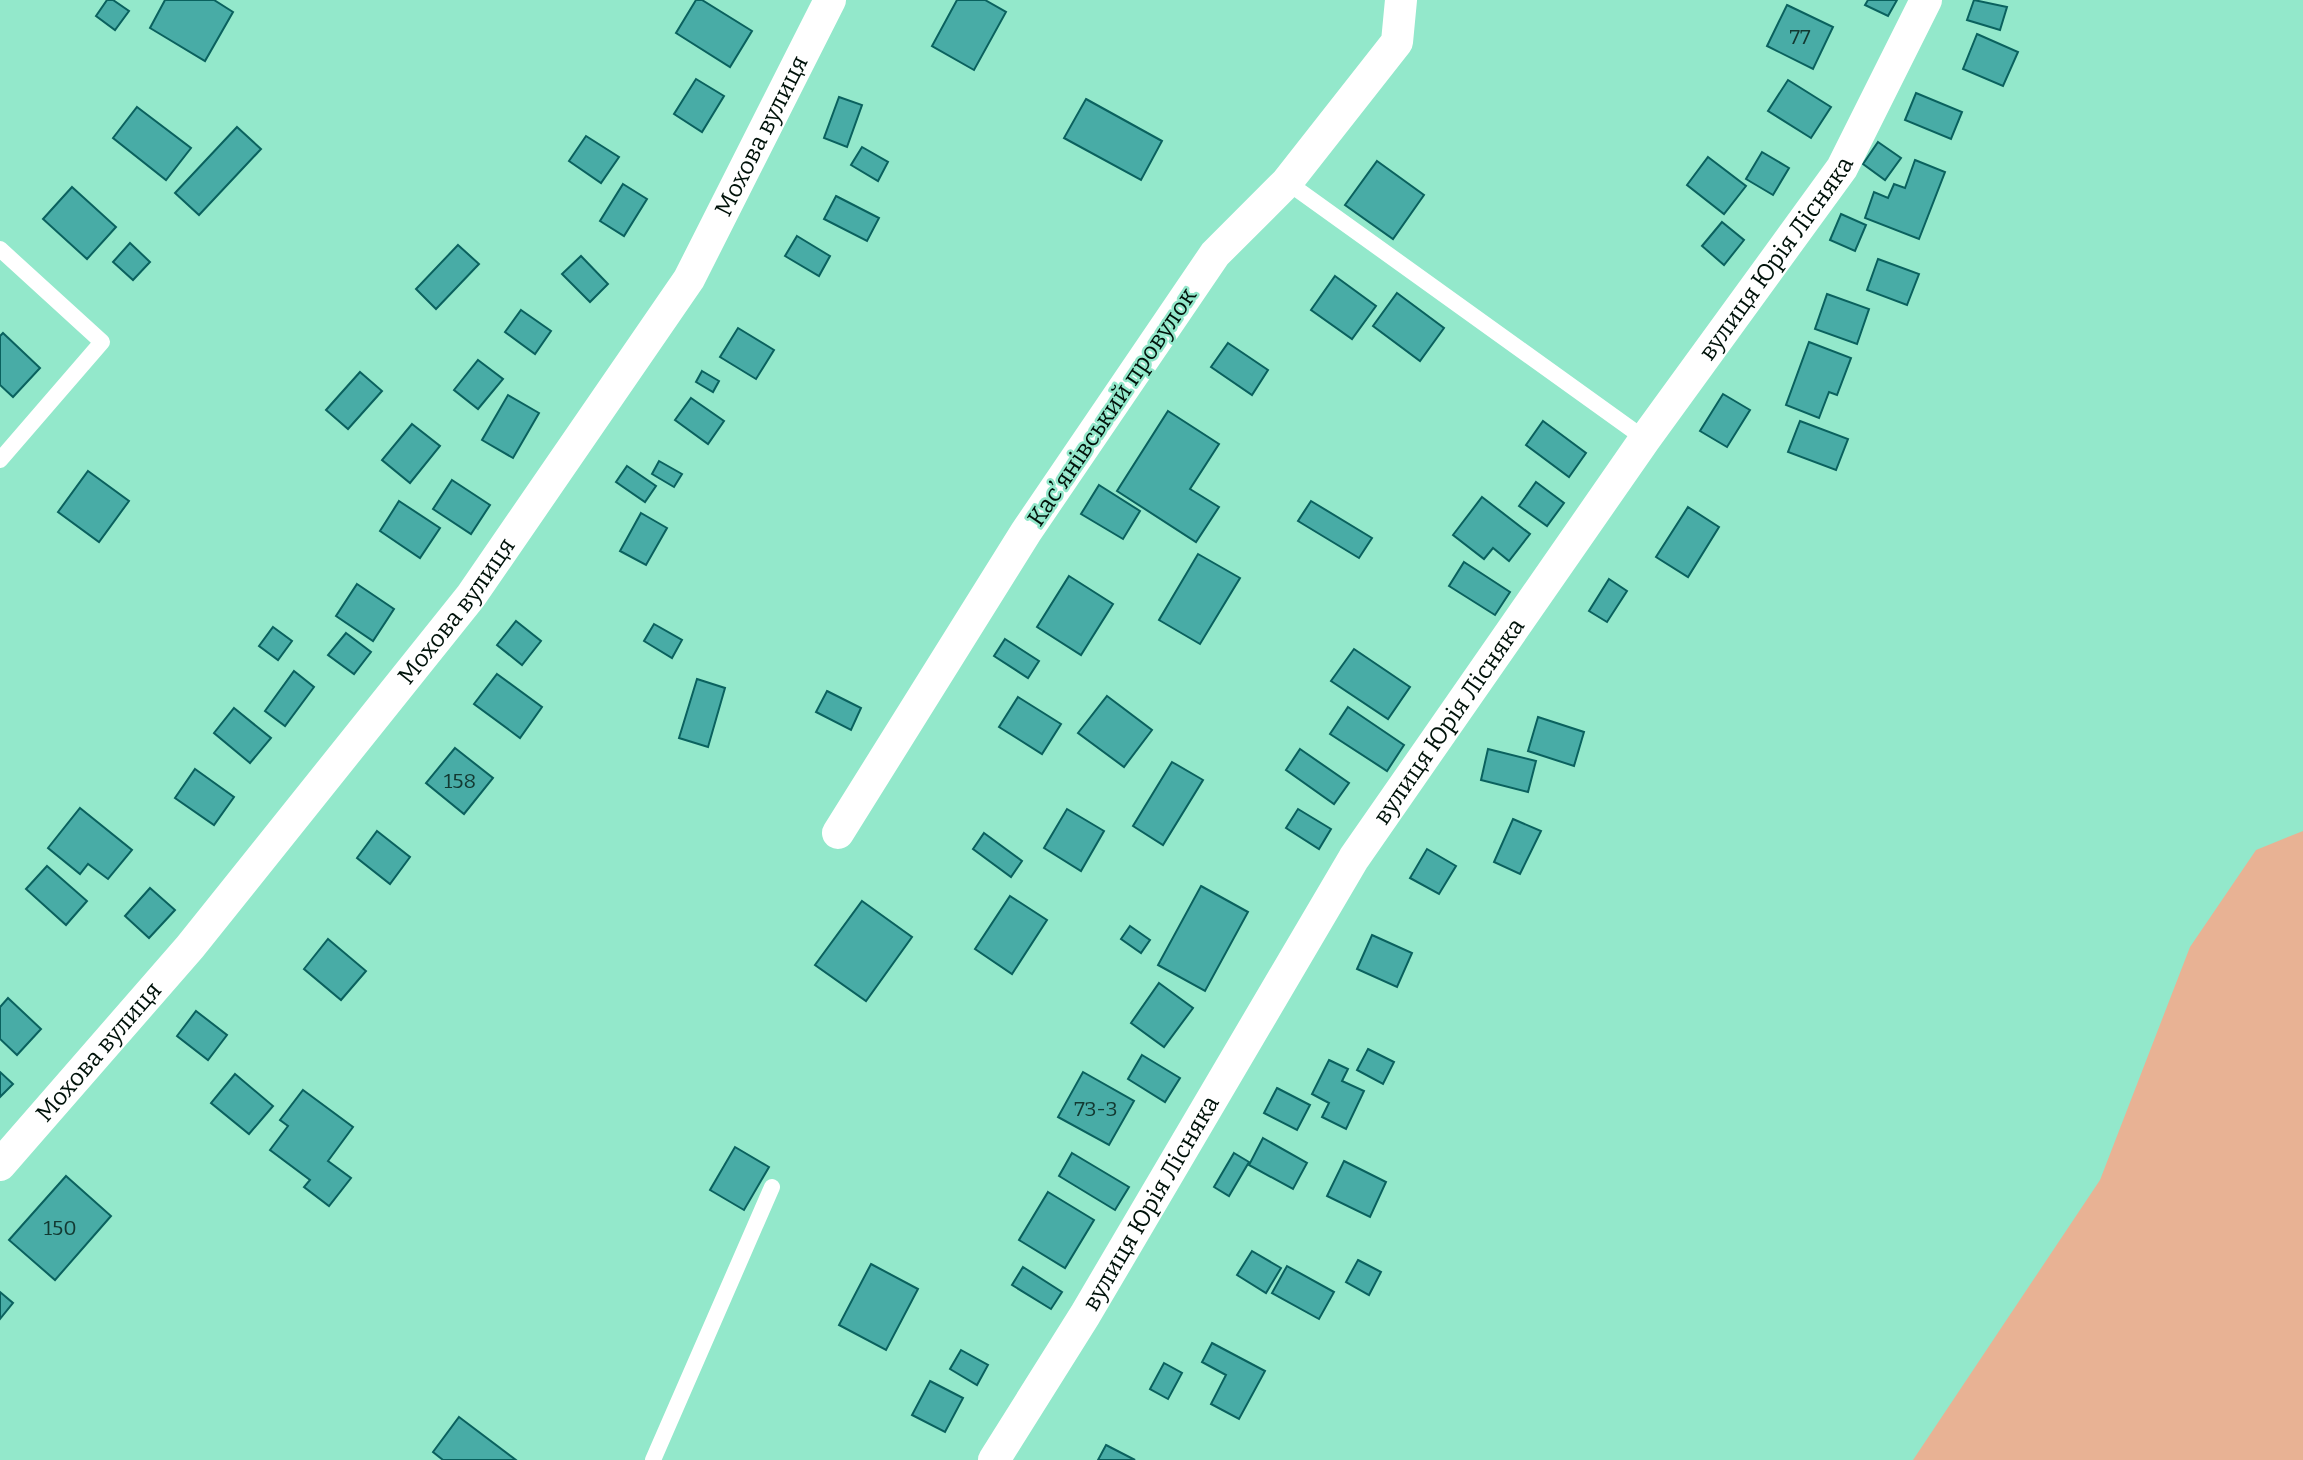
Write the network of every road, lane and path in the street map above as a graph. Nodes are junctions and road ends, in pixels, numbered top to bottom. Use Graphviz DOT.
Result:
graph roads {
  1 [pos="830,0"];
  2 [pos="1401,0"];
  3 [pos="1926,0"];
  4 [pos="1287,182"];
  5 [pos="0,249"];
  6 [pos="1645,439"];
  7 [pos="0,460"];
  8 [pos="838,833"];
  9 [pos="0,1165"];
  10 [pos="772,1187"];
  11 [pos="653,1460"];
  12 [pos="994,1460"];
  1 -- 9 [label="street, Мохова вулиця"];
  2 -- 4 [label="street, Касʼянівський провулок"];
  3 -- 6 [label="street, вулиця Юрія Лісняка"];
  4 -- 6 [label="lane"];
  4 -- 8 [label="street, Касʼянівський провулок"];
  5 -- 7 [label="lane"];
  6 -- 12 [label="street, вулиця Юрія Лісняка"];
  10 -- 11 [label="lane"];
}
